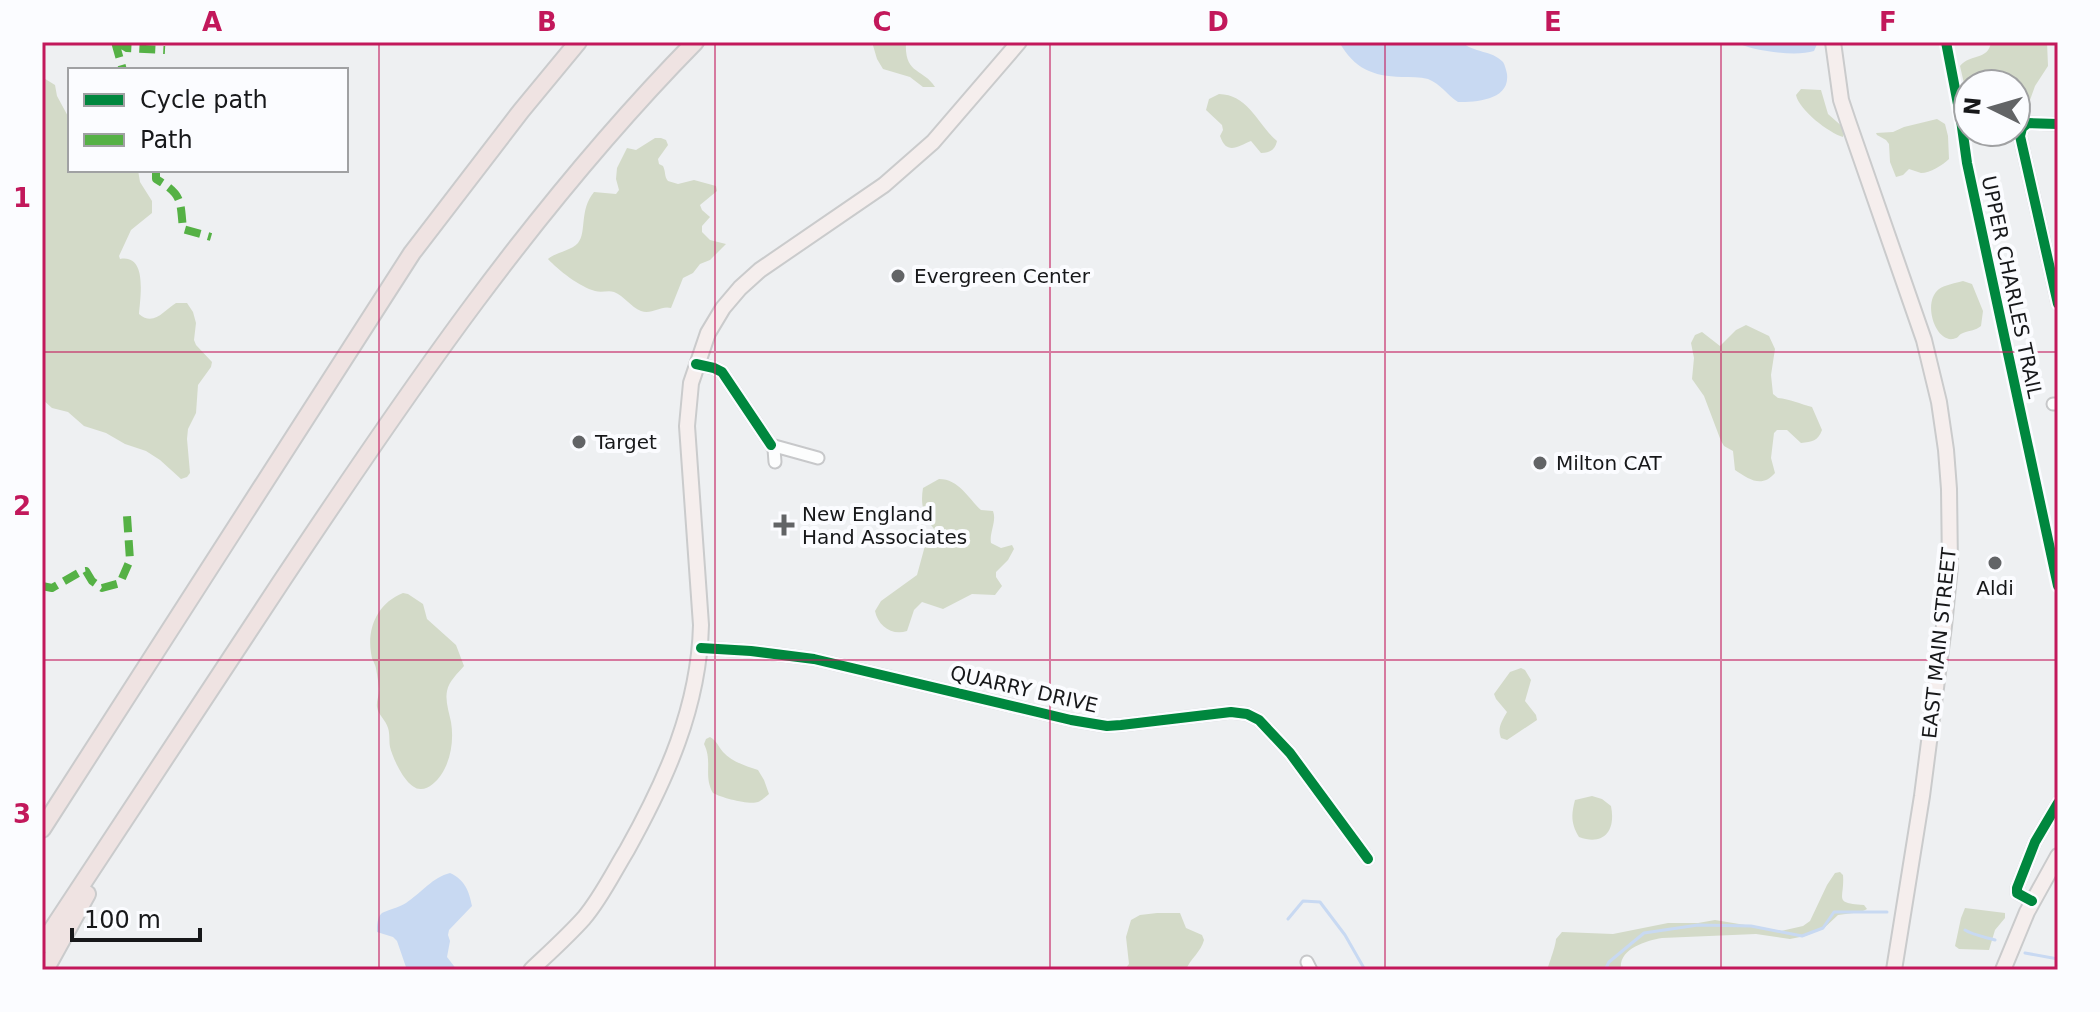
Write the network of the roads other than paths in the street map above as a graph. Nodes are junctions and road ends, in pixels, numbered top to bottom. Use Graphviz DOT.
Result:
graph roads {
  1 [pos="578,42"];
  2 [pos="695,42"];
  3 [pos="1019,42"];
  4 [pos="1833,42"];
  5 [pos="2058,124"];
  6 [pos="2058,304"];
  7 [pos="696,364"];
  8 [pos="771,445"];
  9 [pos="818,458"];
  10 [pos="775,462"];
  11 [pos="701,648"];
  12 [pos="147,786"];
  13 [pos="2058,803"];
  14 [pos="42,829"];
  15 [pos="2058,856"];
  16 [pos="1368,859"];
  17 [pos="2032,901"];
  18 [pos="42,945"];
  19 [pos="45,970"];
  20 [pos="531,970"];
  21 [pos="1894,970"];
  22 [pos="2003,970"];
  1 -- 14 [label="highway"];
  2 -- 12 [label="highway"];
  3 -- 7 [label="main road"];
  4 -- 21 [label="main road, EAST MAIN STREET"];
  5 -- 6 [label="street"];
  7 -- 8 [label="street"];
  7 -- 11 [label="main road"];
  8 -- 9 [label="street"];
  8 -- 10 [label="street"];
  11 -- 16 [label="street, QUARRY DRIVE"];
  11 -- 20 [label="main road"];
  12 -- 18 [label="highway"];
  12 -- 19 [label="highway"];
  13 -- 17 [label="street"];
  15 -- 17 [label="main road"];
  17 -- 22 [label="main road"];
}
